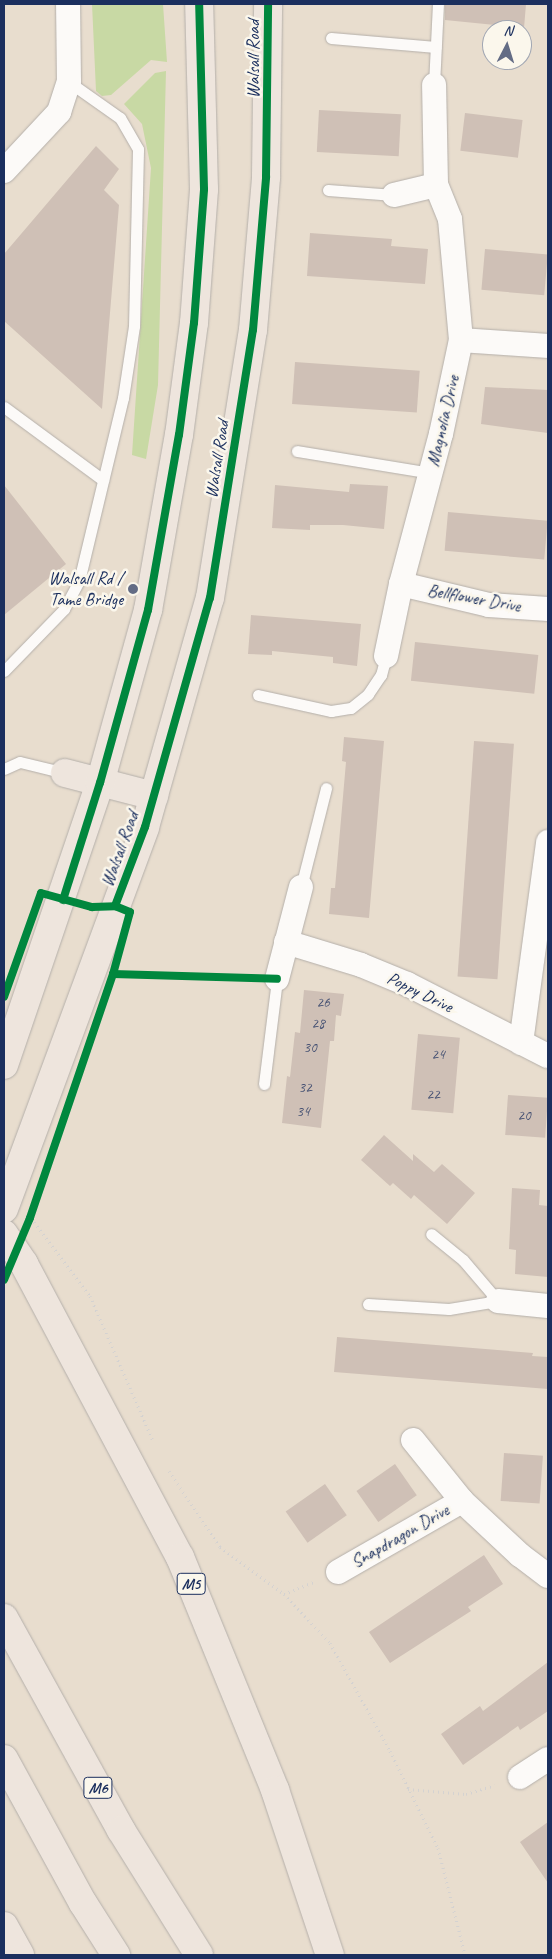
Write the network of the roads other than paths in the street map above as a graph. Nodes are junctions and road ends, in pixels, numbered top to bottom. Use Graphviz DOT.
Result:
graph roads {
  1 [pos="68,4"];
  2 [pos="200,4"];
  3 [pos="268,4"];
  4 [pos="438,4"];
  5 [pos="331,38"];
  6 [pos="436,47"];
  7 [pos="69,82"];
  8 [pos="434,85"];
  9 [pos="4,171"];
  10 [pos="436,185"];
  11 [pos="328,190"];
  12 [pos="394,195"];
  13 [pos="462,340"];
  14 [pos="548,346"];
  15 [pos="4,407"];
  16 [pos="297,451"];
  17 [pos="431,473"];
  18 [pos="104,480"];
  19 [pos="401,584"];
  20 [pos="548,609"];
  21 [pos="386,656"];
  22 [pos="4,672"];
  23 [pos="258,696"];
  24 [pos="4,769"];
  25 [pos="64,773"];
  26 [pos="100,783"];
  27 [pos="326,788"];
  28 [pos="154,796"];
  29 [pos="548,842"];
  30 [pos="300,887"];
  31 [pos="286,942"];
  32 [pos="276,979"];
  33 [pos="521,1043"];
  34 [pos="548,1056"];
  35 [pos="4,1065"];
  36 [pos="264,1084"];
  37 [pos="7,1200"];
  38 [pos="15,1231"];
  39 [pos="431,1234"];
  40 [pos="498,1301"];
  41 [pos="368,1304"];
  42 [pos="548,1306"];
  43 [pos="413,1440"];
  44 [pos="462,1500"];
  45 [pos="338,1572"];
  46 [pos="548,1576"];
  47 [pos="4,1618"];
  48 [pos="4,1759"];
  49 [pos="548,1759"];
  50 [pos="520,1777"];
  51 [pos="4,1926"];
  52 [pos="20,1955"];
  53 [pos="116,1955"];
  54 [pos="199,1955"];
  55 [pos="330,1955"];
  1 -- 7 [label="street"];
  2 -- 26 [label="main road"];
  3 -- 28 [label="main road, Walsall Road"];
  4 -- 6 [label="lane"];
  5 -- 6 [label="lane"];
  6 -- 8 [label="lane"];
  7 -- 9 [label="street"];
  7 -- 18 [label="lane"];
  8 -- 10 [label="street, Magnolia Drive"];
  10 -- 12 [label="street"];
  10 -- 13 [label="street, Magnolia Drive"];
  11 -- 12 [label="lane"];
  13 -- 14 [label="street"];
  13 -- 17 [label="street, Magnolia Drive"];
  15 -- 18 [label="lane"];
  16 -- 17 [label="lane"];
  17 -- 19 [label="street, Magnolia Drive"];
  18 -- 22 [label="lane"];
  19 -- 20 [label="street, Bellflower Drive"];
  19 -- 21 [label="street, Magnolia Drive"];
  21 -- 23 [label="lane"];
  24 -- 25 [label="lane"];
  25 -- 26 [label="main road"];
  26 -- 28 [label="main road"];
  26 -- 35 [label="main road"];
  27 -- 30 [label="lane"];
  28 -- 37 [label="main road, Walsall Road"];
  29 -- 33 [label="street"];
  30 -- 31 [label="street"];
  31 -- 32 [label="street"];
  31 -- 33 [label="street, Poppy Drive"];
  32 -- 36 [label="lane"];
  33 -- 34 [label="street, Poppy Drive"];
  38 -- 55 [label="main road, M5"];
  39 -- 40 [label="lane"];
  40 -- 41 [label="lane"];
  40 -- 42 [label="street"];
  43 -- 44 [label="street, Snapdragon Drive"];
  44 -- 45 [label="street, Snapdragon Drive"];
  44 -- 46 [label="street, Snapdragon Drive"];
  47 -- 54 [label="main road, M6"];
  48 -- 53 [label="main road"];
  49 -- 50 [label="street"];
  51 -- 52 [label="main road"];
}
